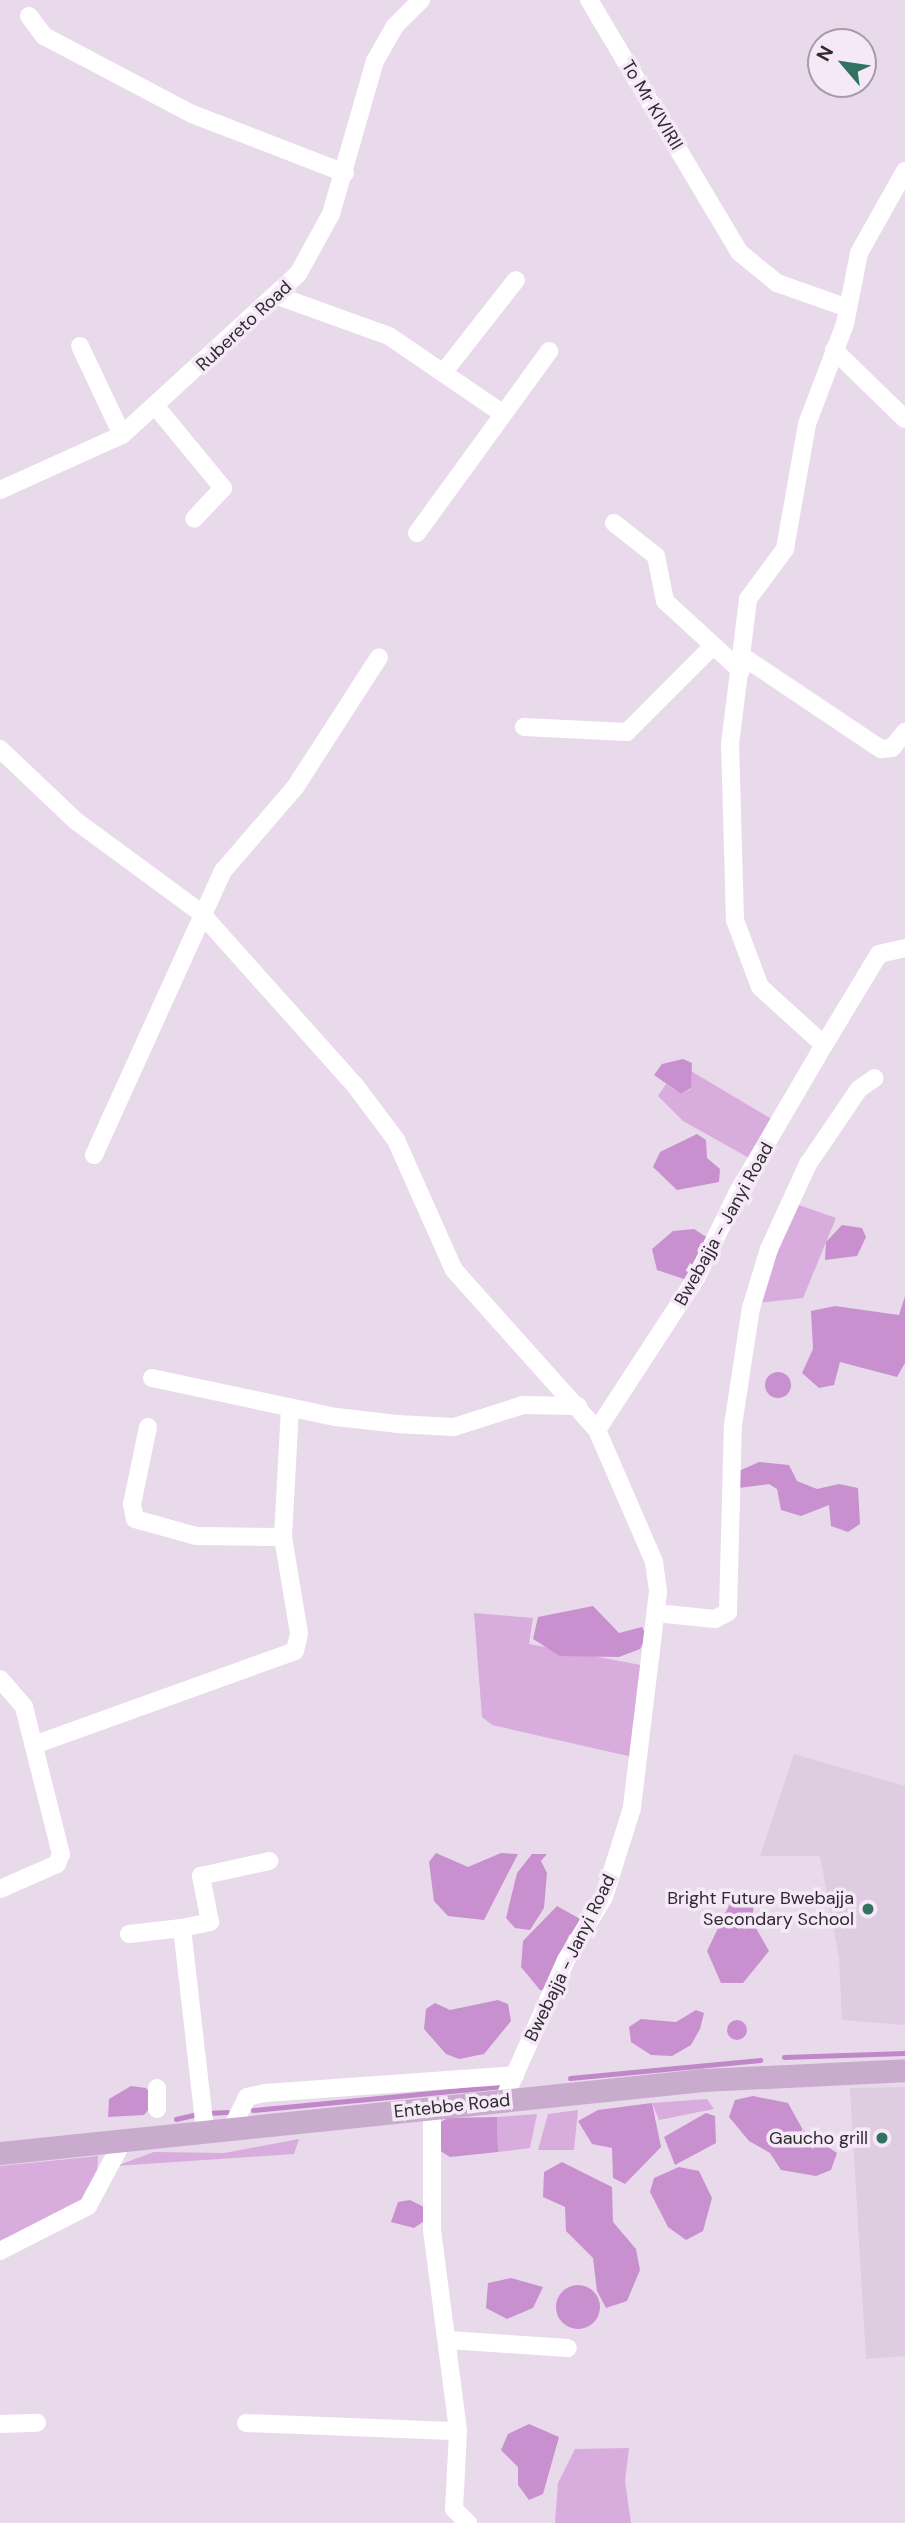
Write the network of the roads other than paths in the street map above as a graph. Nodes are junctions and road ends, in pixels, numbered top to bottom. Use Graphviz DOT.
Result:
graph roads {
  1 [pos="421,0"];
  2 [pos="589,0"];
  3 [pos="29,16"];
  4 [pos="905,171"];
  5 [pos="345,173"];
  6 [pos="516,280"];
  7 [pos="278,296"];
  8 [pos="848,308"];
  9 [pos="80,346"];
  10 [pos="834,350"];
  11 [pos="550,351"];
  12 [pos="443,373"];
  13 [pos="158,408"];
  14 [pos="502,413"];
  15 [pos="905,419"];
  16 [pos="122,435"];
  17 [pos="0,490"];
  18 [pos="194,519"];
  19 [pos="614,523"];
  20 [pos="417,533"];
  21 [pos="713,646"];
  22 [pos="379,657"];
  23 [pos="741,663"];
  24 [pos="524,727"];
  25 [pos="905,732"];
  26 [pos="0,750"];
  27 [pos="201,912"];
  28 [pos="905,948"];
  29 [pos="824,1045"];
  30 [pos="875,1078"];
  31 [pos="94,1155"];
  32 [pos="152,1378"];
  33 [pos="578,1406"];
  34 [pos="290,1409"];
  35 [pos="148,1427"];
  36 [pos="597,1430"];
  37 [pos="283,1537"];
  38 [pos="656,1613"];
  39 [pos="0,1679"];
  40 [pos="34,1745"];
  41 [pos="269,1861"];
  42 [pos="0,1889"];
  43 [pos="182,1928"];
  44 [pos="129,1934"];
  45 [pos="905,2070"];
  46 [pos="515,2075"];
  47 [pos="157,2088"];
  48 [pos="503,2101"];
  49 [pos="432,2108"];
  50 [pos="157,2109"];
  51 [pos="231,2129"];
  52 [pos="205,2131"];
  53 [pos="124,2140"];
  54 [pos="0,2153"];
  55 [pos="0,2251"];
  56 [pos="448,2340"];
  57 [pos="568,2348"];
  58 [pos="37,2423"];
  59 [pos="246,2423"];
  60 [pos="0,2424"];
  61 [pos="458,2431"];
  62 [pos="451,2516"];
  63 [pos="468,2523"];
  1 -- 5 [label="street, Rubereto Road"];
  2 -- 8 [label="street, To Mr KIVIRII"];
  3 -- 5 [label="street"];
  4 -- 8 [label="street"];
  5 -- 7 [label="street, Rubereto Road"];
  6 -- 12 [label="street"];
  7 -- 12 [label="street"];
  7 -- 13 [label="street, Rubereto Road"];
  8 -- 10 [label="street"];
  9 -- 16 [label="street"];
  10 -- 15 [label="street"];
  10 -- 23 [label="street"];
  11 -- 14 [label="street"];
  12 -- 14 [label="street"];
  13 -- 16 [label="street, Rubereto Road"];
  13 -- 18 [label="street"];
  14 -- 20 [label="street"];
  16 -- 17 [label="street, Rubereto Road"];
  19 -- 21 [label="street"];
  21 -- 23 [label="street"];
  21 -- 24 [label="street"];
  22 -- 27 [label="street"];
  23 -- 25 [label="street"];
  23 -- 29 [label="street"];
  26 -- 27 [label="street"];
  27 -- 31 [label="street"];
  27 -- 33 [label="street"];
  28 -- 29 [label="street, Bwebajja - Janyi Road"];
  29 -- 36 [label="street, Bwebajja - Janyi Road"];
  30 -- 38 [label="street"];
  32 -- 34 [label="street"];
  33 -- 34 [label="street"];
  33 -- 36 [label="street"];
  34 -- 37 [label="street"];
  35 -- 37 [label="street"];
  36 -- 38 [label="street, Bwebajja - Janyi Road"];
  37 -- 40 [label="street"];
  38 -- 46 [label="street, Bwebajja - Janyi Road"];
  39 -- 40 [label="street"];
  40 -- 42 [label="street"];
  41 -- 43 [label="street"];
  43 -- 44 [label="street"];
  43 -- 52 [label="street"];
  45 -- 48 [label="main road, Entebbe Road"];
  46 -- 48 [label="street, Bwebajja - Janyi Road"];
  46 -- 51 [label="street"];
  47 -- 50 [label="street"];
  48 -- 49 [label="main road, Entebbe Road"];
  49 -- 51 [label="main road, Entebbe Road"];
  49 -- 56 [label="street"];
  51 -- 52 [label="main road, Entebbe Road"];
  52 -- 53 [label="main road, Entebbe Road"];
  53 -- 54 [label="main road, Entebbe Road"];
  53 -- 55 [label="street"];
  56 -- 57 [label="street"];
  56 -- 61 [label="street"];
  58 -- 60 [label="street"];
  59 -- 61 [label="street"];
  61 -- 62 [label="street"];
  62 -- 63 [label="street"];
}
